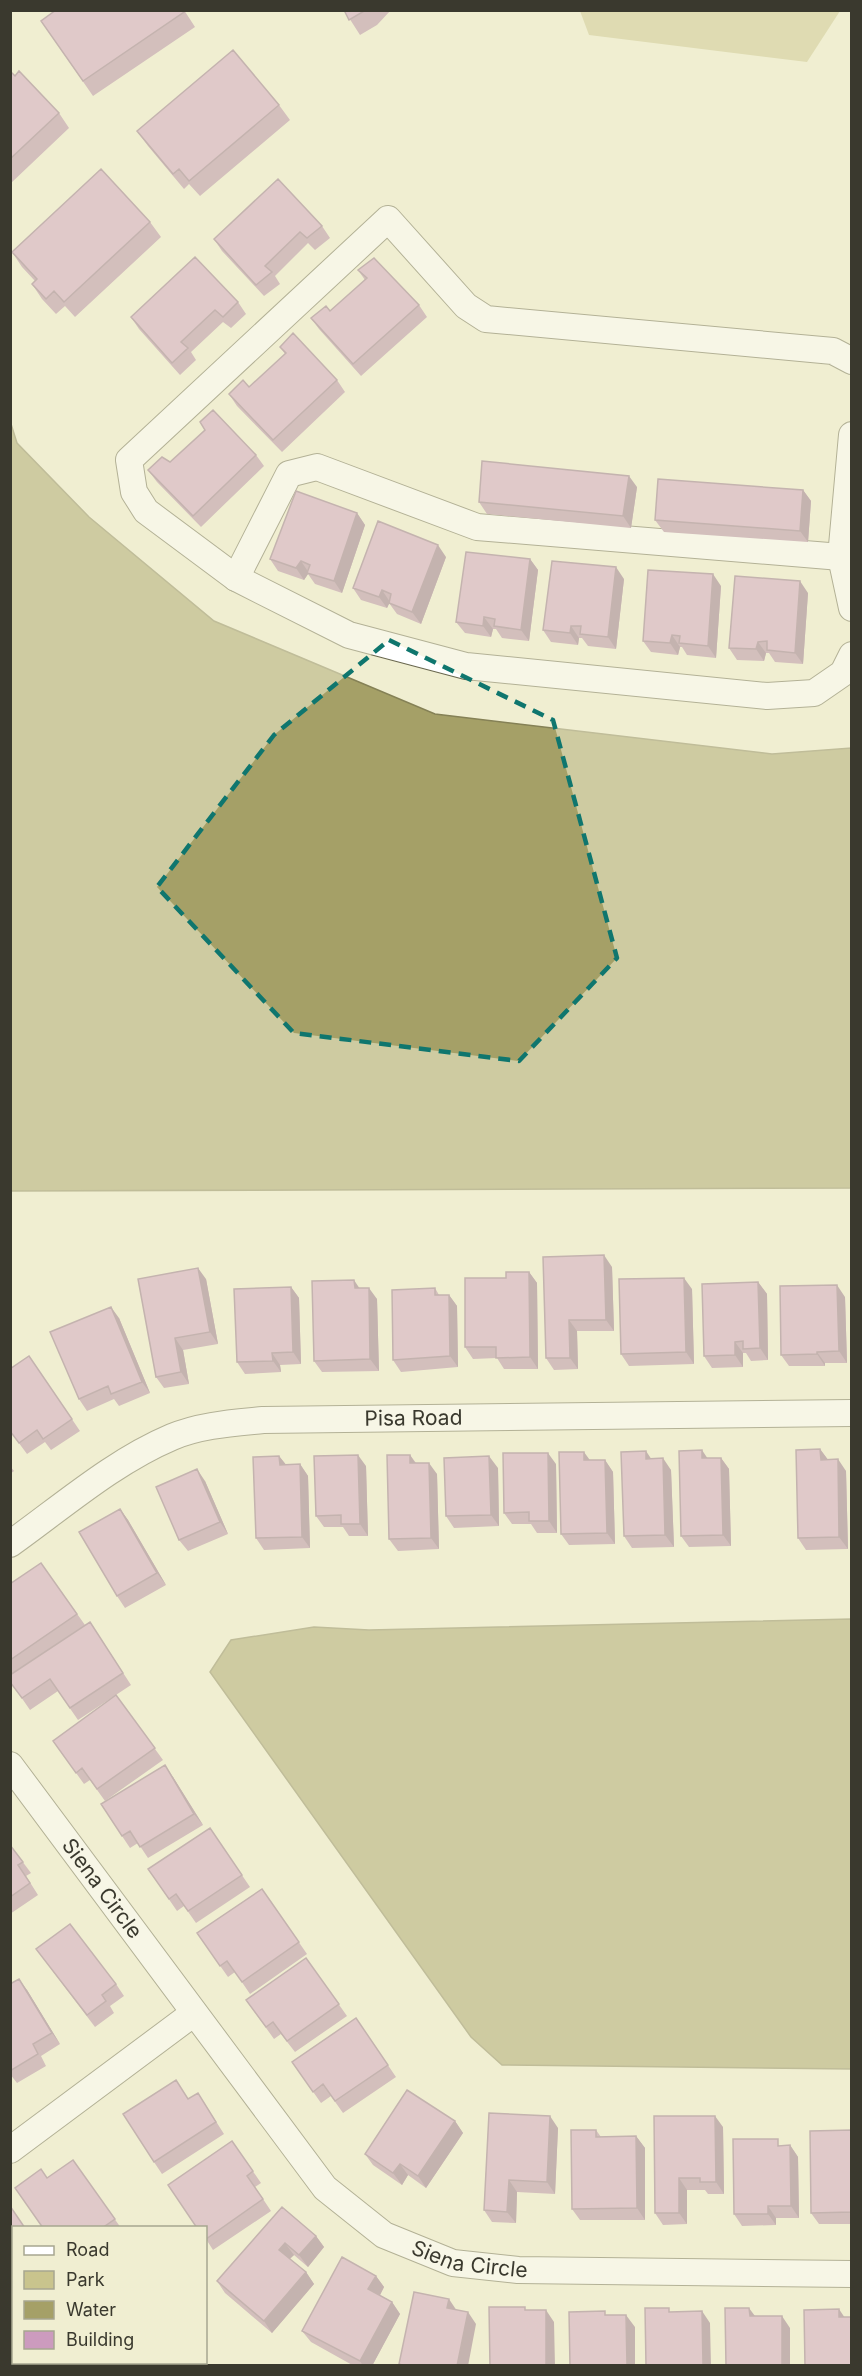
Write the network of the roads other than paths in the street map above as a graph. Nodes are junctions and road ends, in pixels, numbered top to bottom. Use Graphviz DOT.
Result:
graph roads {
  1 [pos="852,361"];
  2 [pos="852,435"];
  3 [pos="846,559"];
  4 [pos="236,578"];
  5 [pos="852,608"];
  6 [pos="852,656"];
  7 [pos="852,1413"];
  8 [pos="10,1544"];
  9 [pos="10,1765"];
  10 [pos="194,2013"];
  11 [pos="10,2150"];
  12 [pos="852,2274"];
  1 -- 4 [label="street"];
  2 -- 3 [label="street"];
  3 -- 4 [label="street"];
  3 -- 5 [label="street"];
  4 -- 6 [label="street"];
  7 -- 8 [label="street, Pisa Road"];
  9 -- 10 [label="street, Siena Circle"];
  10 -- 11 [label="street"];
  10 -- 12 [label="street, Siena Circle"];
}
